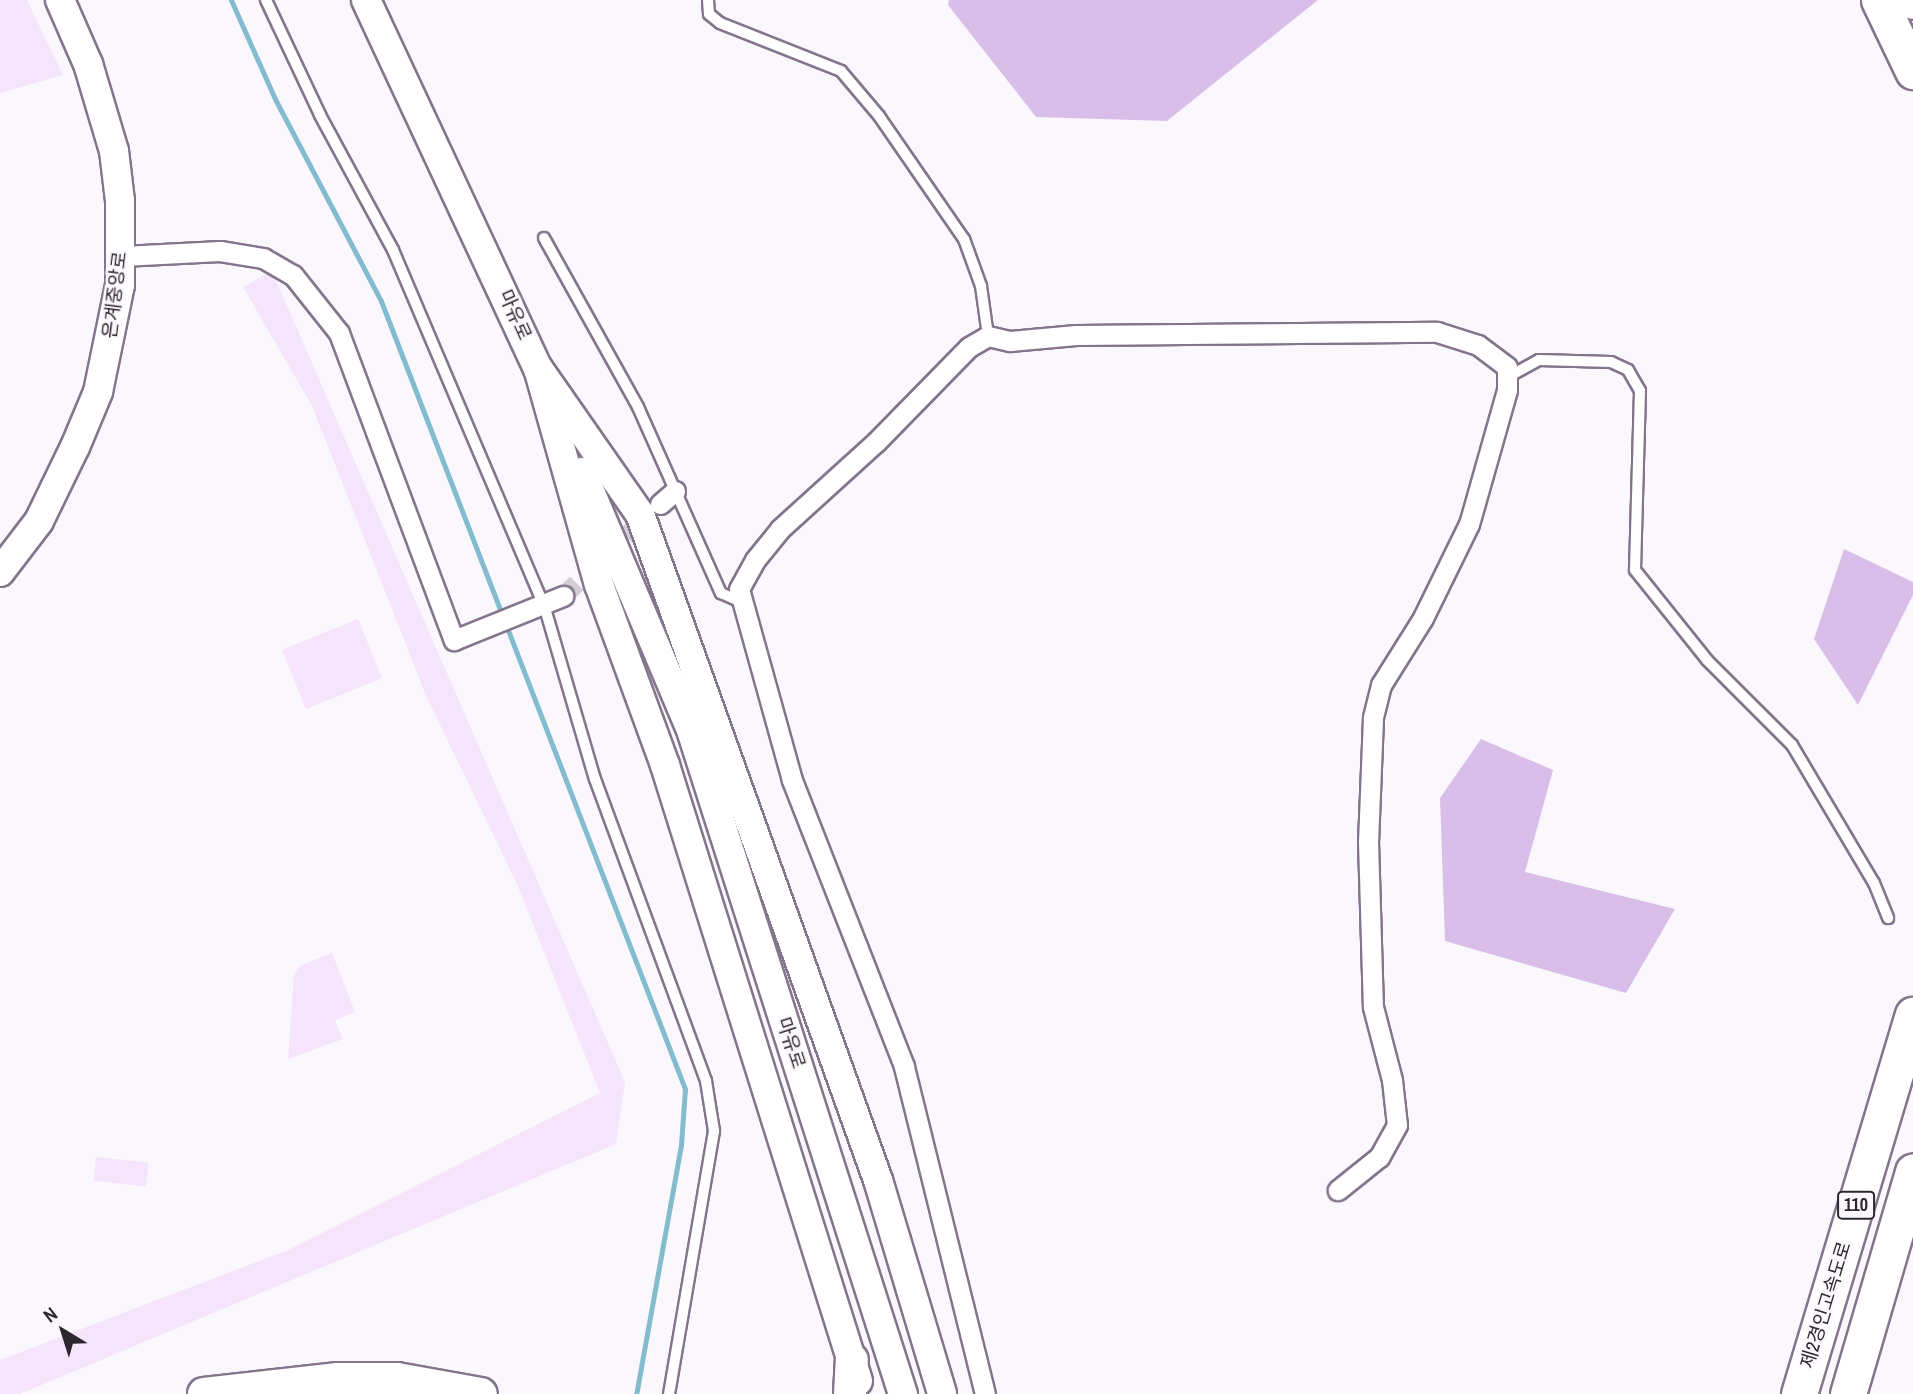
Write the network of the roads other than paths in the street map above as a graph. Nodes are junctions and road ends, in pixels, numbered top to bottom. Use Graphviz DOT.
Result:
graph roads {
  1 [pos="60,0"];
  2 [pos="266,0"];
  3 [pos="366,0"];
  4 [pos="708,0"];
  5 [pos="1879,0"];
  6 [pos="1913,71"];
  7 [pos="544,238"];
  8 [pos="121,256"];
  9 [pos="988,336"];
  10 [pos="538,368"];
  11 [pos="1507,378"];
  12 [pos="675,491"];
  13 [pos="660,504"];
  14 [pos="0,572"];
  15 [pos="563,596"];
  16 [pos="741,602"];
  17 [pos="540,607"];
  18 [pos="1888,918"];
  19 [pos="1913,1015"];
  20 [pos="1913,1171"];
  21 [pos="1338,1190"];
  22 [pos="852,1360"];
  23 [pos="204,1394"];
  24 [pos="481,1394"];
  25 [pos="669,1394"];
  26 [pos="850,1394"];
  27 [pos="862,1394"];
  28 [pos="902,1394"];
  29 [pos="942,1394"];
  30 [pos="985,1394"];
  31 [pos="1799,1394"];
  32 [pos="1848,1394"];
  1 -- 8 [label="main road, 은계중앙로"];
  2 -- 17 [label="lane"];
  3 -- 10 [label="main road, 마유로"];
  4 -- 9 [label="lane"];
  5 -- 6 [label="highway"];
  7 -- 12 [label="lane"];
  8 -- 14 [label="main road, 은계중앙로"];
  8 -- 17 [label="street"];
  9 -- 11 [label="street"];
  9 -- 16 [label="street"];
  10 -- 22 [label="main road"];
  10 -- 28 [label="main road, 마유로"];
  10 -- 29 [label="main road"];
  11 -- 18 [label="lane"];
  11 -- 21 [label="street"];
  12 -- 13 [label="street"];
  12 -- 16 [label="lane"];
  15 -- 17 [label="street"];
  16 -- 30 [label="street"];
  17 -- 25 [label="lane"];
  19 -- 31 [label="highway, 제2경인고속도로 / 110"];
  20 -- 32 [label="highway, 110"];
  22 -- 26 [label="main road"];
  22 -- 27 [label="main road"];
  23 -- 24 [label="main road"];
}
